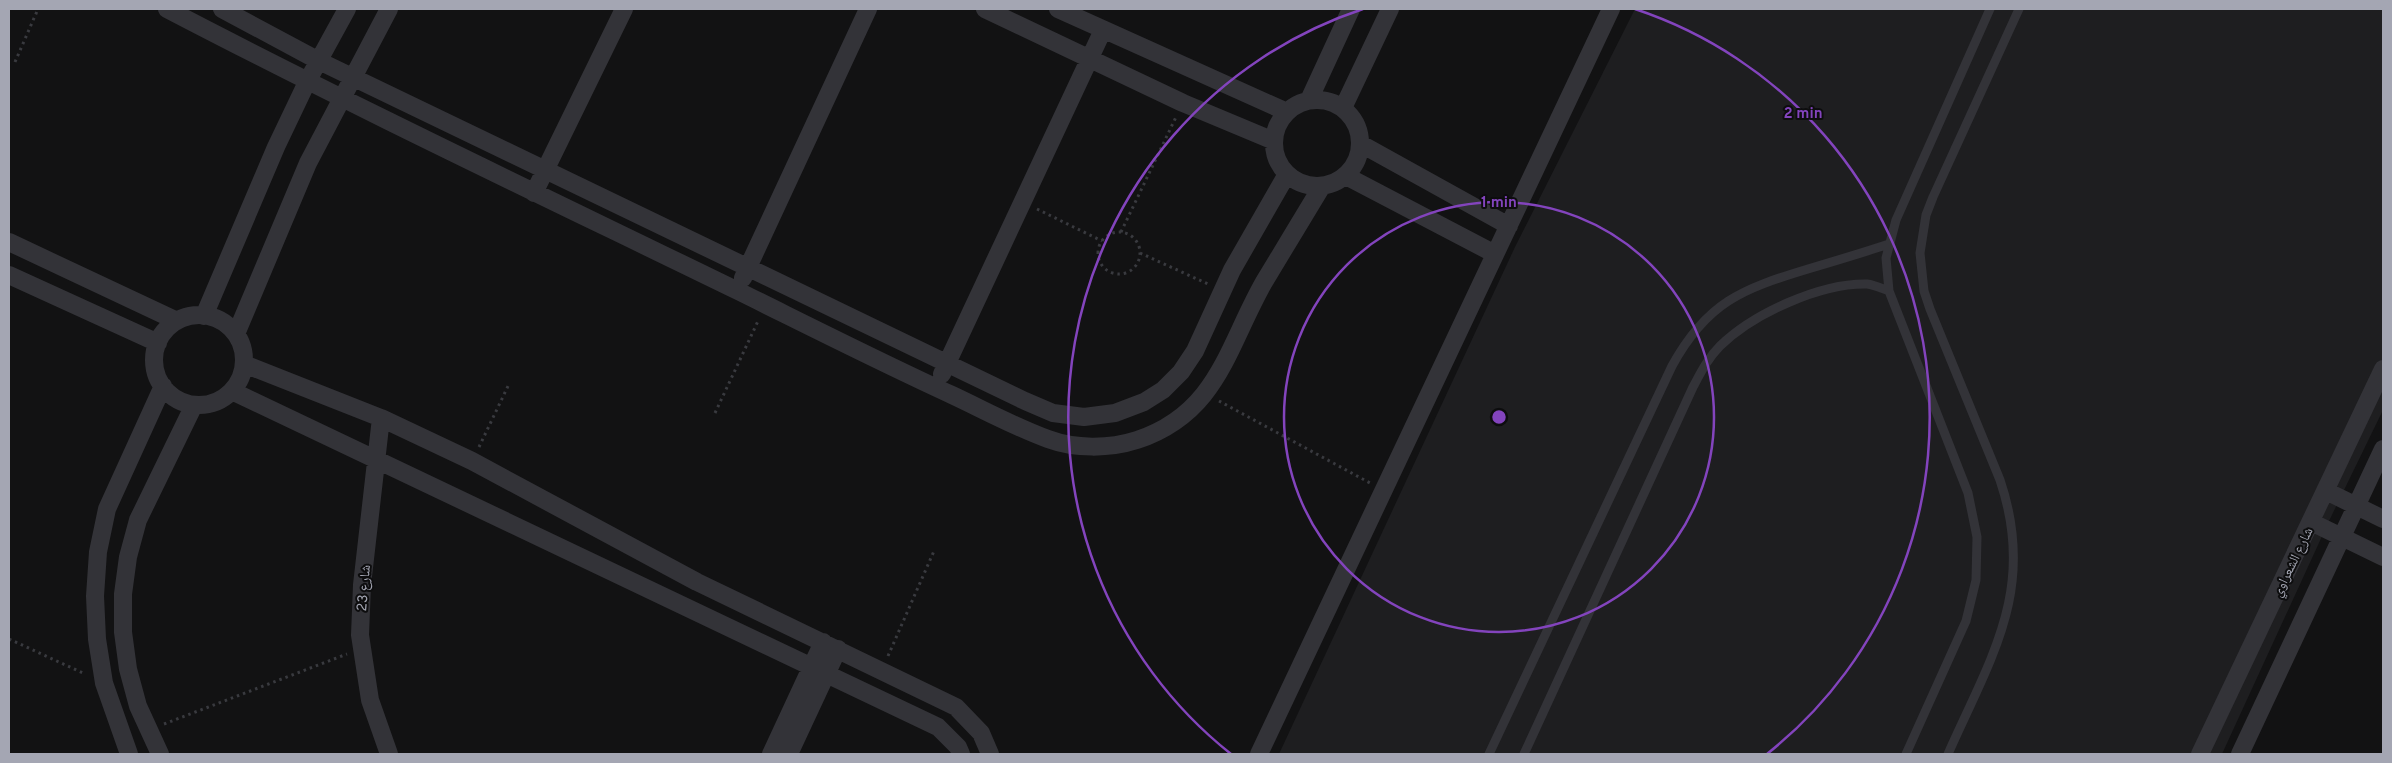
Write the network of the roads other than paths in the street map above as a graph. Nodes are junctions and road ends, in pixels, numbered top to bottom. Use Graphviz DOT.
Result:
graph roads {
  1 [pos="167,9"];
  2 [pos="222,9"];
  3 [pos="347,9"];
  4 [pos="389,9"];
  5 [pos="624,9"];
  6 [pos="868,9"];
  7 [pos="985,9"];
  8 [pos="1058,9"];
  9 [pos="1351,9"];
  10 [pos="1390,9"];
  11 [pos="1611,9"];
  12 [pos="1990,9"];
  13 [pos="2020,9"];
  14 [pos="1104,30"];
  15 [pos="1090,58"];
  16 [pos="319,62"];
  17 [pos="353,78"];
  18 [pos="307,82"];
  19 [pos="342,100"];
  20 [pos="1310,100"];
  21 [pos="1343,108"];
  22 [pos="1287,112"];
  23 [pos="1274,141"];
  24 [pos="1360,144"];
  25 [pos="545,170"];
  26 [pos="1287,174"];
  27 [pos="1346,176"];
  28 [pos="1322,186"];
  29 [pos="534,193"];
  30 [pos="1508,226"];
  31 [pos="9,242"];
  32 [pos="1889,244"];
  33 [pos="1495,254"];
  34 [pos="747,268"];
  35 [pos="10,278"];
  36 [pos="737,291"];
  37 [pos="1890,291"];
  38 [pos="204,316"];
  39 [pos="177,321"];
  40 [pos="236,334"];
  41 [pos="158,343"];
  42 [pos="244,364"];
  43 [pos="946,365"];
  44 [pos="2383,369"];
  45 [pos="163,386"];
  46 [pos="936,388"];
  47 [pos="232,391"];
  48 [pos="194,405"];
  49 [pos="381,418"];
  50 [pos="2383,449"];
  51 [pos="376,460"];
  52 [pos="2326,491"];
  53 [pos="2356,506"];
  54 [pos="2383,519"];
  55 [pos="2312,522"];
  56 [pos="2342,537"];
  57 [pos="2383,556"];
  58 [pos="830,646"];
  59 [pos="820,669"];
  60 [pos="129,754"];
  61 [pos="160,754"];
  62 [pos="390,754"];
  63 [pos="771,754"];
  64 [pos="789,754"];
  65 [pos="961,754"];
  66 [pos="990,754"];
  67 [pos="1259,754"];
  68 [pos="1490,754"];
  69 [pos="1524,754"];
  70 [pos="1906,754"];
  71 [pos="1948,754"];
  72 [pos="2200,754"];
  73 [pos="2240,754"];
  1 -- 18 [label="street"];
  2 -- 16 [label="street"];
  3 -- 16 [label="street"];
  4 -- 17 [label="street"];
  5 -- 25 [label="street"];
  6 -- 34 [label="street"];
  7 -- 15 [label="street"];
  8 -- 14 [label="street"];
  9 -- 20 [label="street"];
  10 -- 21 [label="street"];
  11 -- 30 [label="street"];
  12 -- 32 [label="lane"];
  13 -- 71 [label="lane"];
  14 -- 15 [label="street"];
  14 -- 22 [label="street"];
  15 -- 23 [label="street"];
  15 -- 43 [label="street"];
  16 -- 17 [label="street"];
  16 -- 18 [label="street"];
  17 -- 19 [label="street"];
  17 -- 25 [label="street"];
  18 -- 19 [label="street"];
  18 -- 38 [label="street"];
  19 -- 29 [label="street"];
  19 -- 40 [label="street"];
  20 -- 21 [label="street"];
  20 -- 22 [label="street"];
  21 -- 24 [label="street"];
  22 -- 23 [label="street"];
  23 -- 26 [label="street"];
  24 -- 27 [label="street"];
  24 -- 30 [label="street"];
  25 -- 29 [label="street"];
  25 -- 34 [label="street"];
  26 -- 28 [label="street"];
  26 -- 43 [label="street"];
  27 -- 28 [label="street"];
  27 -- 33 [label="street"];
  28 -- 46 [label="street"];
  29 -- 36 [label="street"];
  30 -- 33 [label="street"];
  31 -- 39 [label="street"];
  32 -- 37 [label="lane"];
  32 -- 68 [label="lane"];
  33 -- 67 [label="street"];
  34 -- 36 [label="street"];
  34 -- 43 [label="street"];
  35 -- 41 [label="street"];
  36 -- 46 [label="street"];
  37 -- 69 [label="lane"];
  37 -- 70 [label="lane"];
  38 -- 39 [label="street"];
  38 -- 40 [label="street"];
  39 -- 41 [label="street"];
  40 -- 42 [label="street"];
  41 -- 45 [label="street"];
  42 -- 47 [label="street"];
  42 -- 49 [label="street"];
  43 -- 46 [label="street"];
  44 -- 52 [label="street, شارع الشعراوي"];
  45 -- 48 [label="street"];
  45 -- 60 [label="street"];
  47 -- 48 [label="street"];
  47 -- 51 [label="street"];
  48 -- 61 [label="street"];
  49 -- 51 [label="street, شارع 23"];
  49 -- 58 [label="street"];
  50 -- 53 [label="street"];
  51 -- 59 [label="street"];
  51 -- 62 [label="street, شارع 23"];
  52 -- 53 [label="street"];
  52 -- 55 [label="street, شارع الشعراوي"];
  53 -- 54 [label="street"];
  53 -- 56 [label="street"];
  55 -- 56 [label="street"];
  55 -- 72 [label="street, شارع الشعراوي"];
  56 -- 57 [label="street"];
  56 -- 73 [label="street"];
  58 -- 59 [label="street"];
  58 -- 66 [label="street"];
  59 -- 63 [label="street"];
  59 -- 64 [label="street"];
  59 -- 65 [label="street"];
}
